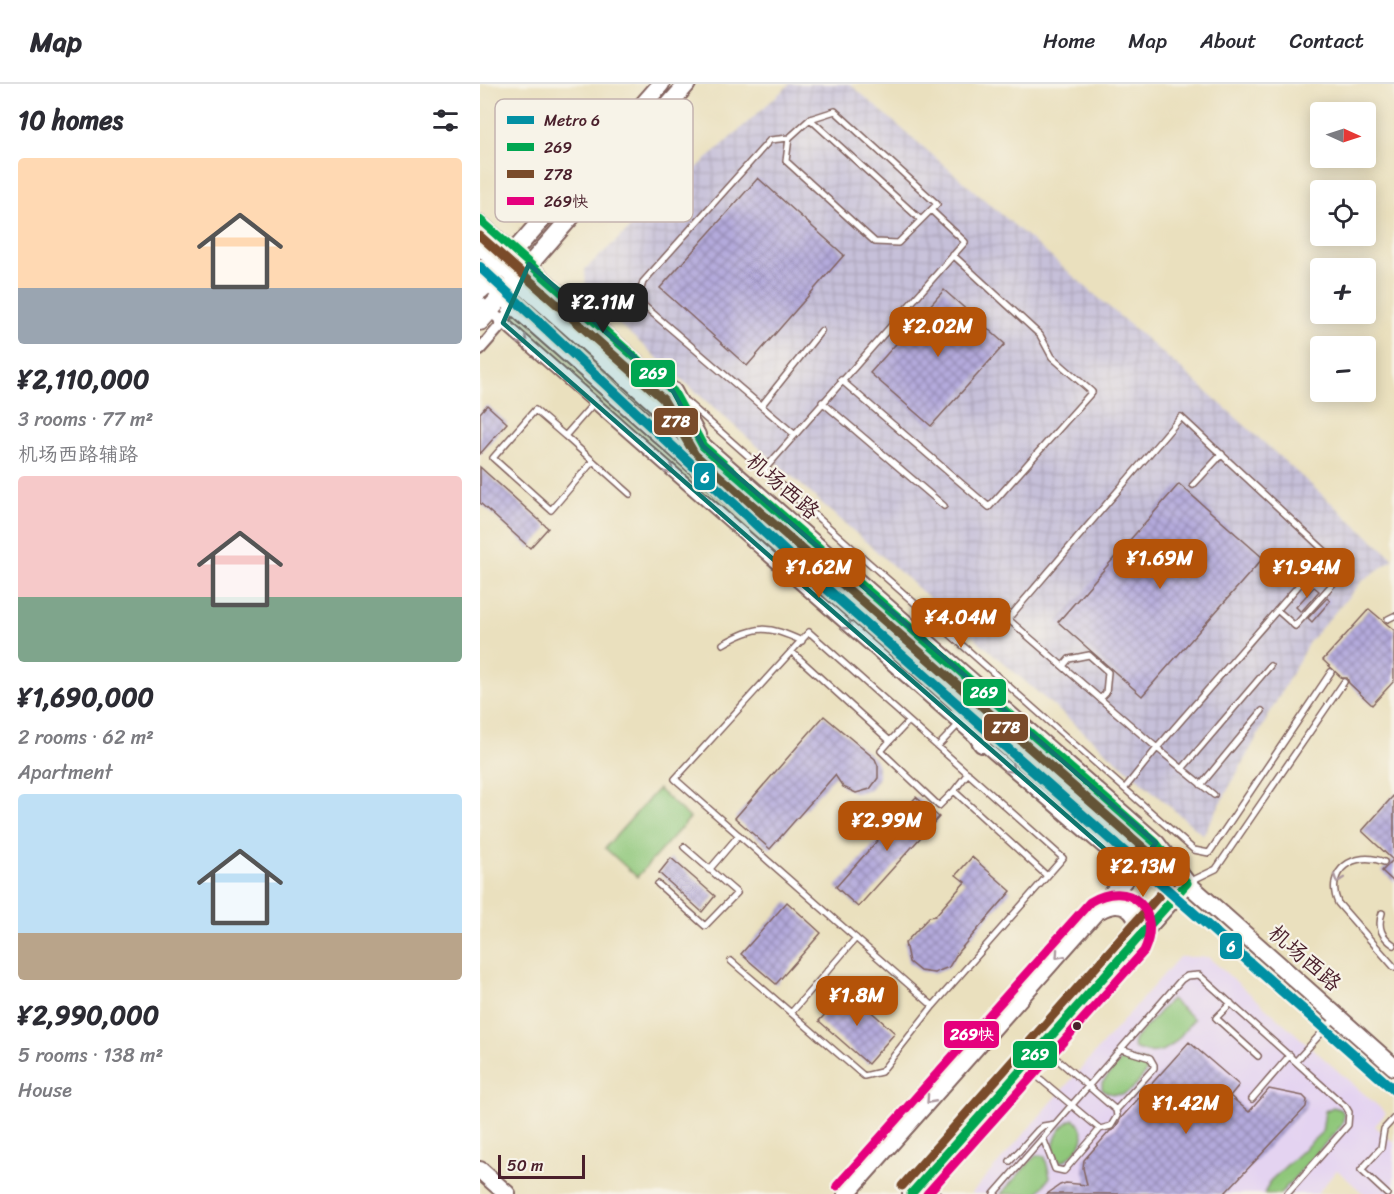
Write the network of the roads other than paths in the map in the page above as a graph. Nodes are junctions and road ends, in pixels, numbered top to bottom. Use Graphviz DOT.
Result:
graph roads {
  1 [pos="661,84"];
  2 [pos="687,84"];
  3 [pos="648,99"];
  4 [pos="674,99"];
  5 [pos="810,119"];
  6 [pos="789,138"];
  7 [pos="931,210"];
  8 [pos="480,220"];
  9 [pos="921,220"];
  10 [pos="539,222"];
  11 [pos="567,222"];
  12 [pos="480,247"];
  13 [pos="514,250"];
  14 [pos="953,255"];
  15 [pos="499,264"];
  16 [pos="530,264"];
  17 [pos="482,280"];
  18 [pos="518,282"];
  19 [pos="506,300"];
  20 [pos="483,311"];
  21 [pos="503,323"];
  22 [pos="821,331"];
  23 [pos="480,349"];
  24 [pos="842,380"];
  25 [pos="673,391"];
  26 [pos="822,402"];
  27 [pos="594,403"];
  28 [pos="762,405"];
  29 [pos="794,434"];
  30 [pos="565,436"];
  31 [pos="703,446"];
  32 [pos="1222,454"];
  33 [pos="593,461"];
  34 [pos="764,470"];
  35 [pos="1193,485"];
  36 [pos="630,494"];
  37 [pos="944,506"];
  38 [pos="1328,553"];
  39 [pos="1277,610"];
  40 [pos="802,641"];
  41 [pos="723,644"];
  42 [pos="792,652"];
  43 [pos="1063,666"];
  44 [pos="1270,666"];
  45 [pos="1331,672"];
  46 [pos="1344,681"];
  47 [pos="950,691"];
  48 [pos="1100,699"];
  49 [pos="1262,711"];
  50 [pos="909,721"];
  51 [pos="959,724"];
  52 [pos="890,741"];
  53 [pos="982,744"];
  54 [pos="938,746"];
  55 [pos="1157,748"];
  56 [pos="1182,769"];
  57 [pos="968,773"];
  58 [pos="1201,785"];
  59 [pos="1125,788"];
  60 [pos="954,791"];
  61 [pos="1214,795"];
  62 [pos="739,835"];
  63 [pos="1156,843"];
  64 [pos="684,847"];
  65 [pos="1144,858"];
  66 [pos="1384,862"];
  67 [pos="710,870"];
  68 [pos="1131,873"];
  69 [pos="1047,876"];
  70 [pos="1187,883"];
  71 [pos="658,884"];
  72 [pos="1098,911"];
  73 [pos="1382,913"];
  74 [pos="856,938"];
  75 [pos="1134,944"];
  76 [pos="1394,945"];
  77 [pos="731,961"];
  78 [pos="1394,967"];
  79 [pos="1230,1003"];
  80 [pos="933,1006"];
  81 [pos="791,1013"];
  82 [pos="1337,1016"];
  83 [pos="1042,1046"];
  84 [pos="1121,1049"];
  85 [pos="1290,1055"];
  86 [pos="1258,1056"];
  87 [pos="1296,1061"];
  88 [pos="1025,1066"];
  89 [pos="1394,1066"];
  90 [pos="1088,1086"];
  91 [pos="1252,1099"];
  92 [pos="1071,1105"];
  93 [pos="1116,1110"];
  94 [pos="1394,1118"];
  95 [pos="1055,1124"];
  96 [pos="1100,1129"];
  97 [pos="1043,1138"];
  98 [pos="1010,1161"];
  99 [pos="480,1170"];
  100 [pos="923,1181"];
  101 [pos="507,1194"];
  102 [pos="846,1194"];
  103 [pos="911,1194"];
  104 [pos="938,1194"];
  105 [pos="994,1194"];
  106 [pos="1287,1194"];
  107 [pos="1387,1194"];
  1 -- 3 [label="main road"];
  2 -- 4 [label="main road"];
  5 -- 6 [label="lane"];
  5 -- 7 [label="lane"];
  5 -- 9 [label="lane"];
  6 -- 9 [label="lane"];
  6 -- 28 [label="lane"];
  7 -- 9 [label="lane"];
  7 -- 14 [label="lane"];
  8 -- 13 [label="street"];
  10 -- 13 [label="main road"];
  11 -- 16 [label="main road"];
  12 -- 15 [label="main road, 机场西路"];
  13 -- 15 [label="main road"];
  13 -- 16 [label="street"];
  14 -- 24 [label="lane"];
  14 -- 24 [label="lane"];
  15 -- 17 [label="main road"];
  15 -- 18 [label="main road, 机场西路"];
  16 -- 18 [label="main road"];
  16 -- 25 [label="street"];
  17 -- 19 [label="main road, 机场西路"];
  18 -- 19 [label="main road"];
  18 -- 31 [label="main road, 机场西路"];
  19 -- 20 [label="main road"];
  19 -- 21 [label="street"];
  19 -- 47 [label="main road, 机场西路"];
  20 -- 21 [label="street"];
  21 -- 23 [label="street"];
  21 -- 27 [label="street, one-way"];
  22 -- 28 [label="lane"];
  24 -- 26 [label="lane"];
  25 -- 31 [label="main road"];
  25 -- 34 [label="lane"];
  26 -- 29 [label="lane"];
  26 -- 37 [label="lane"];
  27 -- 30 [label="lane"];
  27 -- 51 [label="street, one-way"];
  28 -- 29 [label="lane"];
  29 -- 34 [label="lane"];
  30 -- 33 [label="lane"];
  30 -- 33 [label="lane"];
  31 -- 63 [label="main road, 机场西路"];
  32 -- 35 [label="lane"];
  32 -- 38 [label="lane"];
  32 -- 43 [label="lane"];
  33 -- 36 [label="lane"];
  34 -- 59 [label="lane"];
  38 -- 39 [label="lane"];
  38 -- 39 [label="lane"];
  39 -- 55 [label="lane"];
  40 -- 41 [label="lane"];
  40 -- 42 [label="lane"];
  40 -- 50 [label="lane"];
  42 -- 52 [label="lane"];
  42 -- 62 [label="lane"];
  43 -- 48 [label="lane"];
  43 -- 48 [label="lane"];
  44 -- 56 [label="lane"];
  45 -- 59 [label="lane"];
  46 -- 70 [label="lane"];
  47 -- 53 [label="main road"];
  47 -- 65 [label="main road, 机场西路"];
  48 -- 55 [label="lane"];
  49 -- 58 [label="lane"];
  50 -- 52 [label="lane"];
  50 -- 54 [label="lane"];
  51 -- 53 [label="street"];
  51 -- 54 [label="lane"];
  52 -- 60 [label="lane"];
  53 -- 68 [label="street, one-way"];
  54 -- 57 [label="lane"];
  55 -- 56 [label="lane"];
  55 -- 59 [label="lane"];
  56 -- 58 [label="lane"];
  57 -- 60 [label="lane"];
  57 -- 69 [label="lane"];
  58 -- 61 [label="lane"];
  60 -- 69 [label="lane"];
  62 -- 67 [label="lane"];
  62 -- 74 [label="lane"];
  63 -- 65 [label="main road"];
  63 -- 70 [label="main road, 机场西路"];
  64 -- 67 [label="lane"];
  65 -- 68 [label="main road"];
  65 -- 70 [label="main road, 机场西路"];
  66 -- 78 [label="lane, one-way"];
  67 -- 71 [label="lane"];
  68 -- 70 [label="street"];
  68 -- 72 [label="main road"];
  69 -- 80 [label="lane"];
  70 -- 75 [label="main road"];
  70 -- 82 [label="main road, 机场西路"];
  72 -- 75 [label="main road"];
  72 -- 102 [label="main road, one-way"];
  73 -- 76 [label="lane"];
  74 -- 80 [label="lane"];
  74 -- 81 [label="lane"];
  75 -- 83 [label="main road"];
  77 -- 81 [label="lane"];
  79 -- 84 [label="lane"];
  79 -- 85 [label="lane"];
  79 -- 86 [label="lane"];
  80 -- 81 [label="lane"];
  82 -- 87 [label="lane"];
  82 -- 89 [label="main road, 机场西路"];
  83 -- 88 [label="main road"];
  83 -- 90 [label="lane"];
  84 -- 90 [label="lane"];
  84 -- 93 [label="lane"];
  85 -- 87 [label="lane"];
  85 -- 91 [label="lane"];
  87 -- 106 [label="lane"];
  88 -- 92 [label="lane"];
  88 -- 100 [label="main road"];
  90 -- 92 [label="lane"];
  90 -- 93 [label="lane"];
  92 -- 95 [label="lane"];
  92 -- 96 [label="lane"];
  93 -- 96 [label="lane"];
  94 -- 107 [label="lane"];
  95 -- 97 [label="lane"];
  95 -- 98 [label="lane"];
  96 -- 97 [label="lane"];
  97 -- 105 [label="lane"];
  99 -- 101 [label="main road"];
  100 -- 103 [label="main road"];
  100 -- 104 [label="lane"];
}
